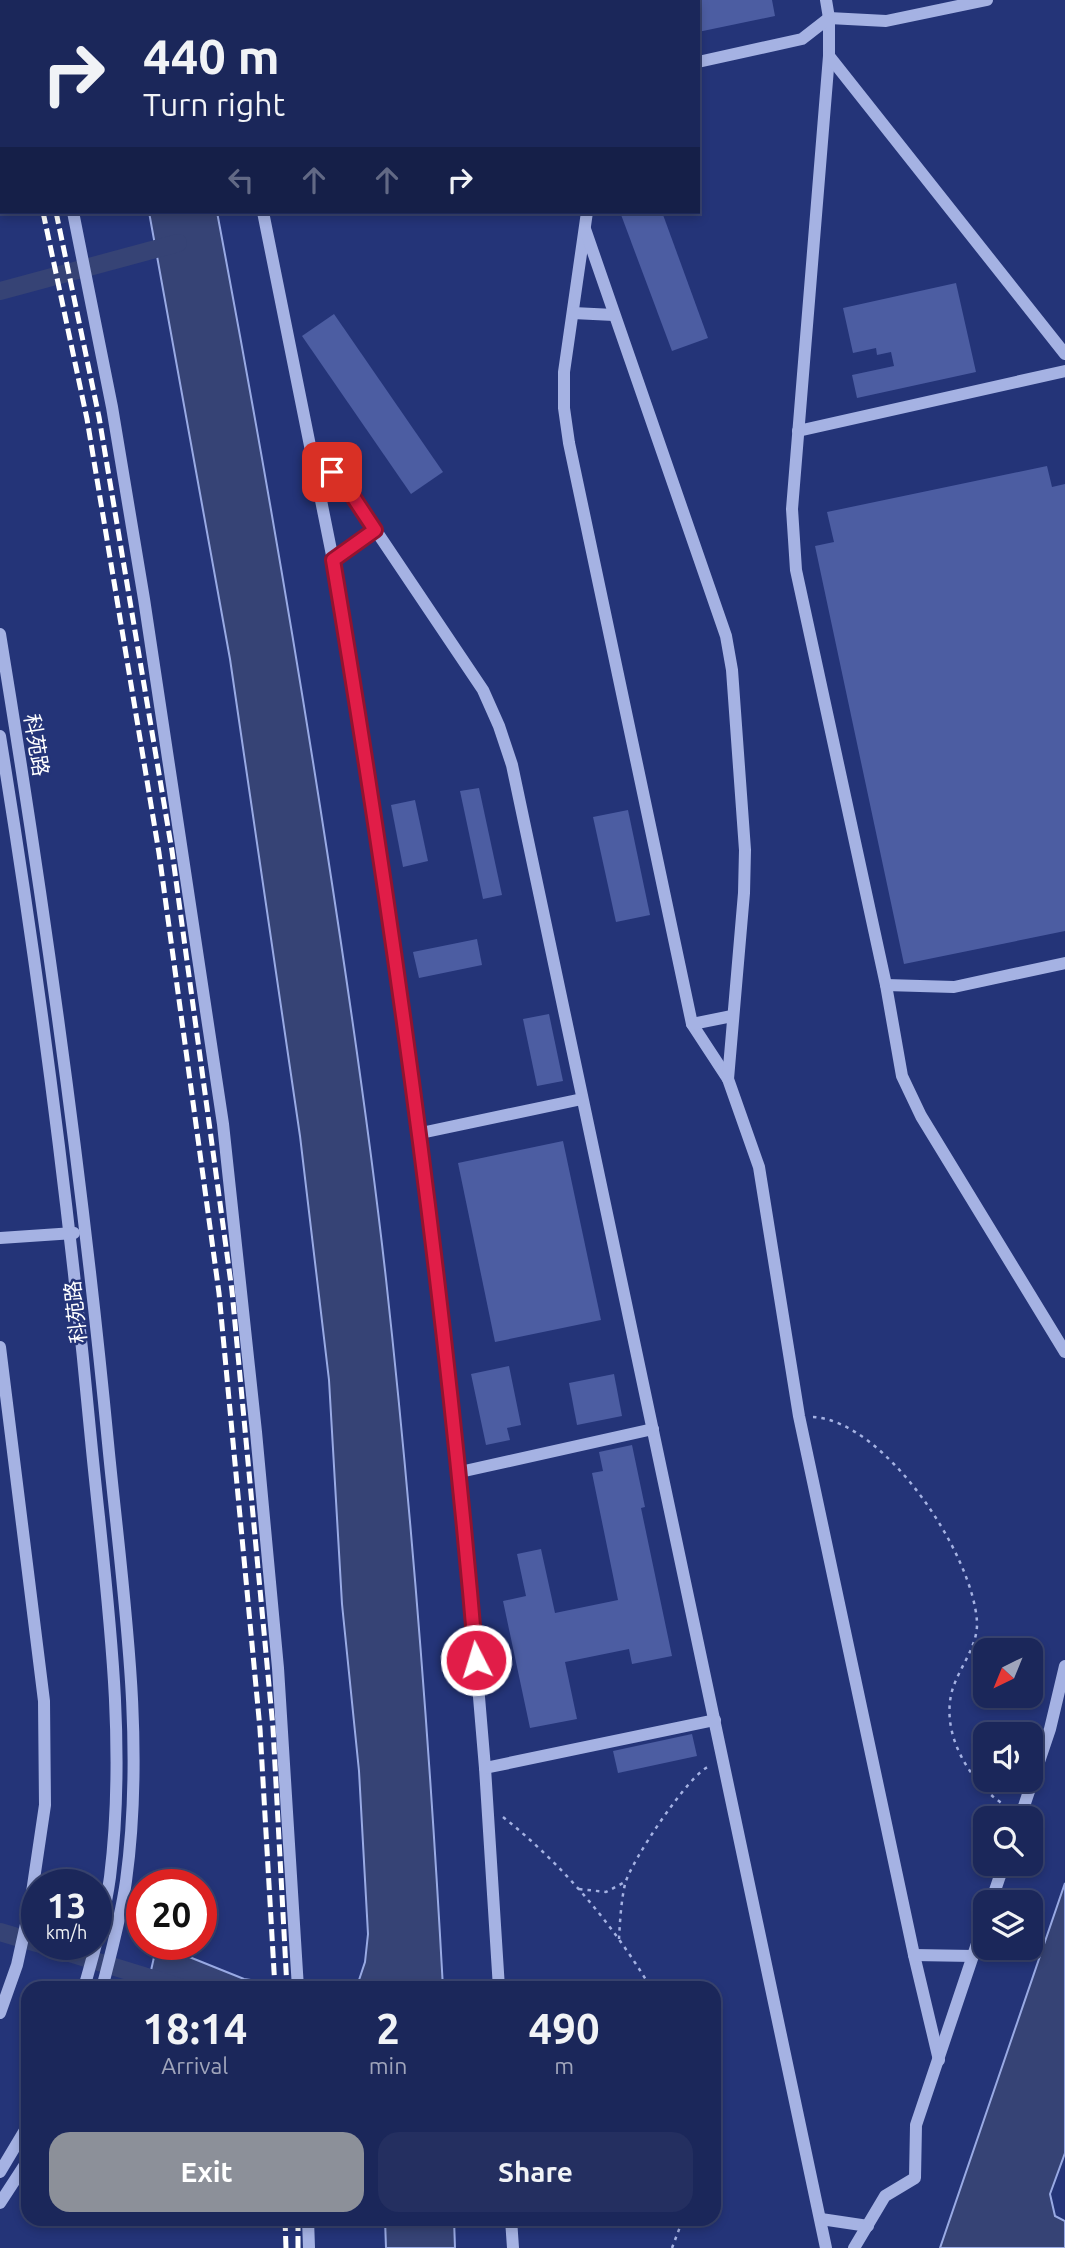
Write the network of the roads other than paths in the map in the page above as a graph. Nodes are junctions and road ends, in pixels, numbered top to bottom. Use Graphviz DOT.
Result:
graph roads {
  1 [pos="826,0"];
  2 [pos="987,0"];
  3 [pos="830,18"];
  4 [pos="829,56"];
  5 [pos="700,62"];
  6 [pos="263,214"];
  7 [pos="587,214"];
  8 [pos="74,216"];
  9 [pos="585,229"];
  10 [pos="573,313"];
  11 [pos="614,315"];
  12 [pos="1065,354"];
  13 [pos="1065,371"];
  14 [pos="798,430"];
  15 [pos="314,459"];
  16 [pos="375,530"];
  17 [pos="333,560"];
  18 [pos="0,634"];
  19 [pos="0,736"];
  20 [pos="1065,963"];
  21 [pos="886,985"];
  22 [pos="733,1016"];
  23 [pos="692,1024"];
  24 [pos="728,1079"];
  25 [pos="582,1098"];
  26 [pos="421,1133"];
  27 [pos="85,1231"];
  28 [pos="69,1233"];
  29 [pos="0,1238"];
  30 [pos="0,1347"];
  31 [pos="1065,1352"];
  32 [pos="653,1429"];
  33 [pos="460,1472"];
  34 [pos="1065,1666"];
  35 [pos="715,1720"];
  36 [pos="485,1768"];
  37 [pos="1023,1806"];
  38 [pos="111,1869"];
  39 [pos="914,1955"];
  40 [pos="973,1956"];
  41 [pos="92,1960"];
  42 [pos="87,1981"];
  43 [pos="104,1981"];
  44 [pos="298,1981"];
  45 [pos="499,1981"];
  46 [pos="0,2012"];
  47 [pos="939,2060"];
  48 [pos="21,2137"];
  49 [pos="21,2171"];
  50 [pos="0,2172"];
  51 [pos="0,2203"];
  52 [pos="821,2219"];
  53 [pos="308,2226"];
  54 [pos="512,2226"];
  55 [pos="868,2226"];
  56 [pos="309,2248"];
  57 [pos="513,2248"];
  58 [pos="826,2248"];
  59 [pos="854,2248"];
  1 -- 3 [label="street"];
  2 -- 3 [label="street"];
  3 -- 4 [label="street"];
  3 -- 5 [label="street"];
  4 -- 12 [label="street"];
  4 -- 14 [label="street"];
  6 -- 15 [label="street"];
  7 -- 9 [label="street"];
  8 -- 44 [label="street"];
  9 -- 10 [label="street"];
  9 -- 11 [label="street"];
  10 -- 11 [label="street"];
  10 -- 23 [label="street"];
  11 -- 22 [label="street"];
  13 -- 14 [label="street"];
  14 -- 21 [label="street"];
  15 -- 16 [label="street"];
  15 -- 17 [label="street"];
  16 -- 17 [label="street"];
  16 -- 25 [label="street"];
  17 -- 26 [label="street"];
  18 -- 27 [label="street, 科苑路"];
  19 -- 28 [label="street, 科苑路"];
  20 -- 21 [label="street"];
  21 -- 31 [label="street"];
  22 -- 23 [label="street"];
  22 -- 24 [label="street"];
  23 -- 24 [label="street"];
  24 -- 39 [label="street"];
  25 -- 26 [label="street"];
  25 -- 32 [label="street"];
  26 -- 33 [label="street"];
  27 -- 28 [label="street"];
  27 -- 43 [label="street, 科苑路"];
  28 -- 29 [label="street"];
  28 -- 38 [label="street, 科苑路"];
  30 -- 46 [label="street"];
  32 -- 33 [label="street"];
  32 -- 35 [label="street"];
  33 -- 36 [label="street"];
  34 -- 37 [label="street"];
  35 -- 36 [label="street"];
  35 -- 52 [label="street"];
  36 -- 45 [label="street"];
  39 -- 40 [label="street"];
  39 -- 47 [label="street"];
  40 -- 47 [label="street"];
  41 -- 42 [label="street, 科苑路"];
  47 -- 55 [label="street"];
  48 -- 50 [label="street"];
  49 -- 51 [label="street"];
  52 -- 55 [label="street"];
  52 -- 58 [label="street"];
  53 -- 56 [label="street"];
  54 -- 57 [label="street"];
  55 -- 59 [label="street"];
}
